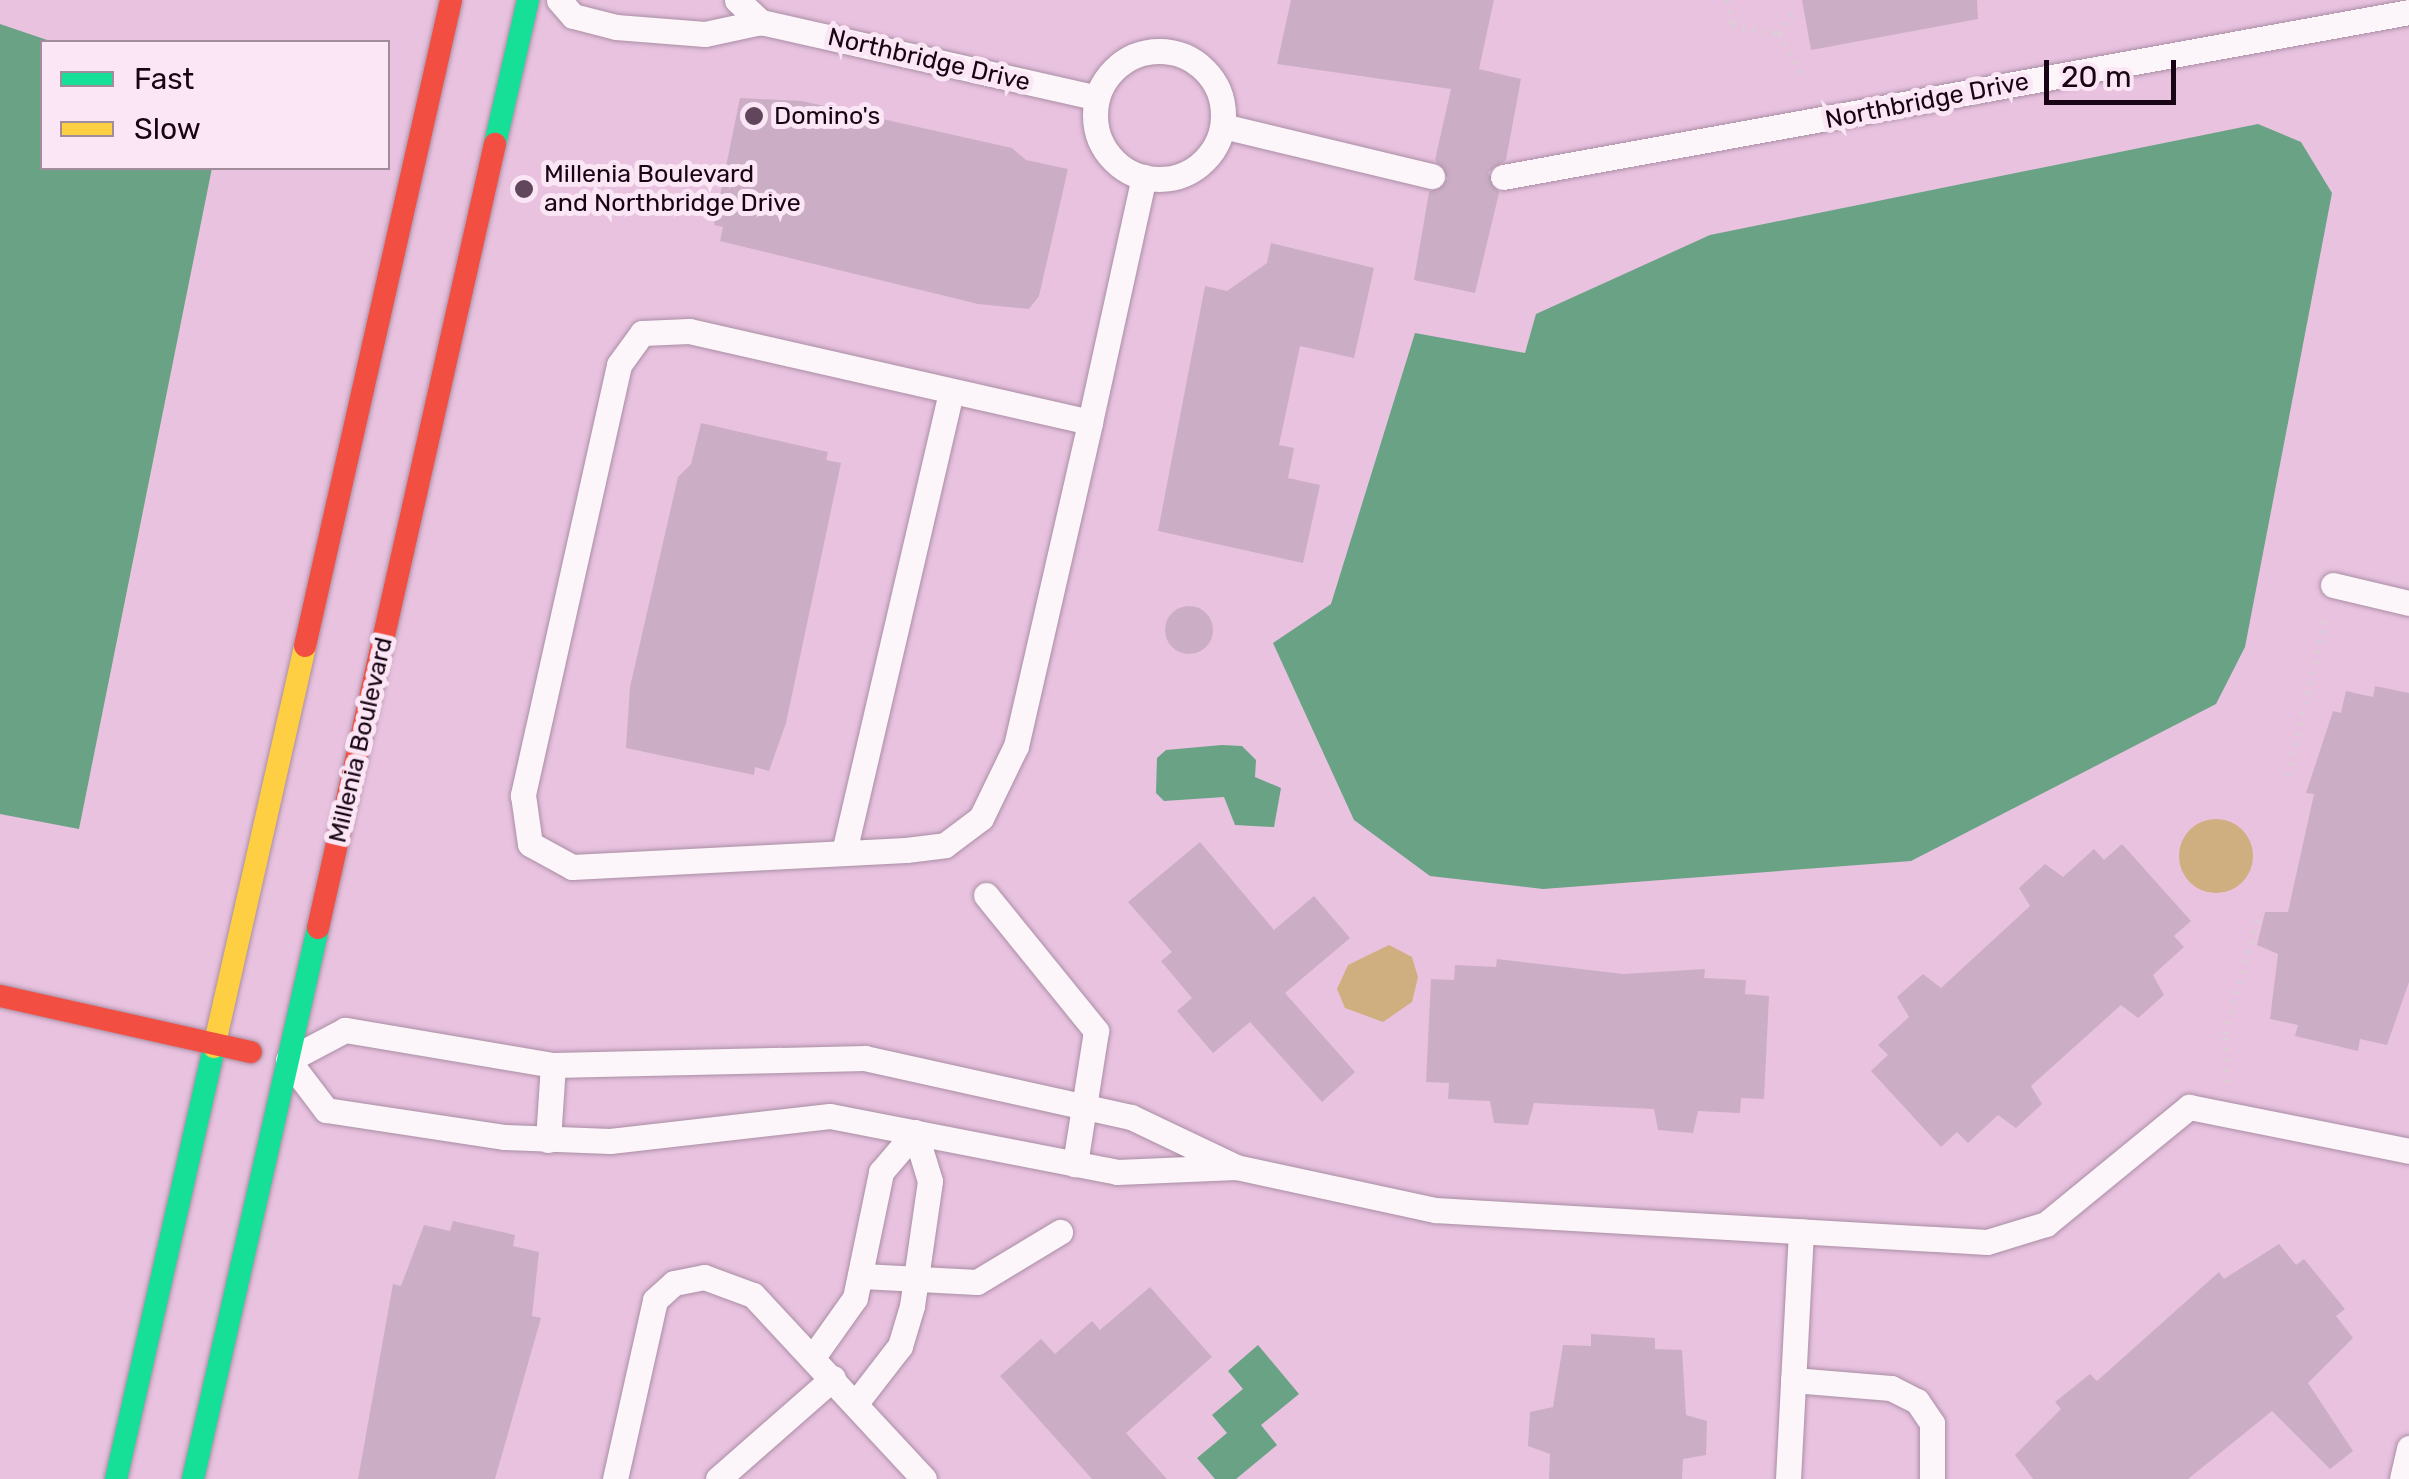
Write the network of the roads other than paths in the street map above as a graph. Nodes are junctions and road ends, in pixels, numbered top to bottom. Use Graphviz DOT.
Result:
graph roads {
  1 [pos="451,0"];
  2 [pos="528,0"];
  3 [pos="558,0"];
  4 [pos="737,0"];
  5 [pos="2409,12"];
  6 [pos="761,22"];
  7 [pos="1097,98"];
  8 [pos="1224,126"];
  9 [pos="1432,176"];
  10 [pos="1144,177"];
  11 [pos="1502,177"];
  12 [pos="951,391"];
  13 [pos="1090,422"];
  14 [pos="2332,585"];
  15 [pos="2409,603"];
  16 [pos="844,852"];
  17 [pos="986,895"];
  18 [pos="0,996"];
  19 [pos="215,1044"];
  20 [pos="288,1060"];
  21 [pos="553,1065"];
  22 [pos="1087,1107"];
  23 [pos="915,1132"];
  24 [pos="548,1140"];
  25 [pos="2409,1150"];
  26 [pos="1074,1164"];
  27 [pos="1236,1168"];
  28 [pos="1801,1231"];
  29 [pos="1060,1232"];
  30 [pos="862,1276"];
  31 [pos="916,1284"];
  32 [pos="812,1357"];
  33 [pos="832,1378"];
  34 [pos="1793,1380"];
  35 [pos="856,1404"];
  36 [pos="2409,1448"];
  37 [pos="116,1479"];
  38 [pos="193,1479"];
  39 [pos="615,1479"];
  40 [pos="718,1479"];
  41 [pos="924,1479"];
  42 [pos="1788,1479"];
  43 [pos="1932,1479"];
  44 [pos="2402,1479"];
  1 -- 19 [label="street"];
  2 -- 20 [label="street, Millenia Boulevard"];
  3 -- 6 [label="lane, Northbridge Drive"];
  4 -- 6 [label="lane, Northbridge Drive"];
  5 -- 11 [label="lane, Northbridge Drive"];
  6 -- 7 [label="lane, Northbridge Drive"];
  7 -- 8 [label="lane"];
  7 -- 10 [label="lane"];
  8 -- 9 [label="lane"];
  8 -- 10 [label="lane"];
  10 -- 13 [label="lane"];
  12 -- 13 [label="lane"];
  12 -- 16 [label="lane"];
  12 -- 16 [label="lane"];
  13 -- 16 [label="lane"];
  14 -- 15 [label="lane"];
  17 -- 22 [label="lane"];
  18 -- 19 [label="street"];
  19 -- 20 [label="street"];
  19 -- 37 [label="street"];
  20 -- 21 [label="lane"];
  20 -- 24 [label="lane"];
  20 -- 38 [label="street, Millenia Boulevard"];
  21 -- 22 [label="lane"];
  21 -- 24 [label="lane"];
  22 -- 26 [label="lane"];
  22 -- 27 [label="lane"];
  23 -- 24 [label="lane"];
  23 -- 26 [label="lane"];
  23 -- 30 [label="lane"];
  23 -- 31 [label="lane"];
  25 -- 28 [label="lane"];
  26 -- 27 [label="lane"];
  27 -- 28 [label="lane"];
  28 -- 34 [label="lane"];
  29 -- 31 [label="lane"];
  30 -- 31 [label="lane"];
  30 -- 32 [label="lane"];
  31 -- 35 [label="lane"];
  32 -- 33 [label="lane"];
  32 -- 39 [label="lane"];
  33 -- 35 [label="lane"];
  33 -- 40 [label="lane"];
  34 -- 42 [label="lane"];
  34 -- 43 [label="lane"];
  35 -- 41 [label="lane"];
  36 -- 44 [label="lane"];
}
